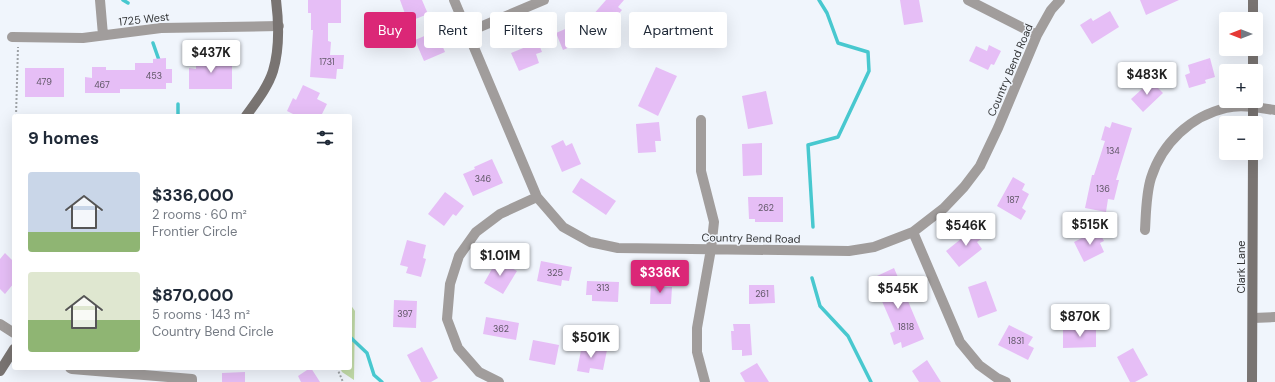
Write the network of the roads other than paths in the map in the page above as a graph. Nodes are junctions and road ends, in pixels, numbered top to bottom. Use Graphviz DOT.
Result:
graph roads {
  1 [pos="100,0"];
  2 [pos="276,0"];
  3 [pos="454,0"];
  4 [pos="544,0"];
  5 [pos="968,0"];
  6 [pos="1060,0"];
  7 [pos="1253,0"];
  8 [pos="459,12"];
  9 [pos="1253,12"];
  10 [pos="279,26"];
  11 [pos="482,26"];
  12 [pos="103,35"];
  13 [pos="1037,35"];
  14 [pos="15,41"];
  15 [pos="475,48"];
  16 [pos="1263,107"];
  17 [pos="1227,108"];
  18 [pos="1275,110"];
  19 [pos="247,114"];
  20 [pos="700,120"];
  21 [pos="1253,160"];
  22 [pos="537,197"];
  23 [pos="1145,230"];
  24 [pos="913,232"];
  25 [pos="711,249"];
  26 [pos="1253,318"];
  27 [pos="1275,318"];
  28 [pos="0,324"];
  29 [pos="12,332"];
  30 [pos="12,352"];
  31 [pos="72,370"];
  32 [pos="0,371"];
  33 [pos="192,381"];
  34 [pos="499,382"];
  35 [pos="704,382"];
  36 [pos="1006,382"];
  37 [pos="1252,382"];
  1 -- 12 [label="street"];
  2 -- 10 [label="street"];
  3 -- 8 [label="street, Country Bend Road"];
  4 -- 11 [label="street"];
  5 -- 13 [label="street"];
  6 -- 13 [label="street, Country Bend Road"];
  7 -- 9 [label="street"];
  10 -- 12 [label="street, 1725 West"];
  10 -- 19 [label="street"];
  12 -- 14 [label="street, 1725 West"];
  13 -- 24 [label="street, Country Bend Road"];
  15 -- 22 [label="street, Country Bend Road"];
  16 -- 18 [label="street"];
  17 -- 23 [label="street"];
  20 -- 25 [label="street"];
  21 -- 26 [label="street, Clark Lane"];
  22 -- 25 [label="street, Country Bend Road"];
  22 -- 34 [label="street"];
  24 -- 25 [label="street, Country Bend Road"];
  24 -- 36 [label="street"];
  25 -- 35 [label="street"];
  26 -- 27 [label="street"];
  26 -- 37 [label="street, Clark Lane"];
  28 -- 29 [label="street"];
  30 -- 32 [label="street"];
  31 -- 33 [label="street"];
}
